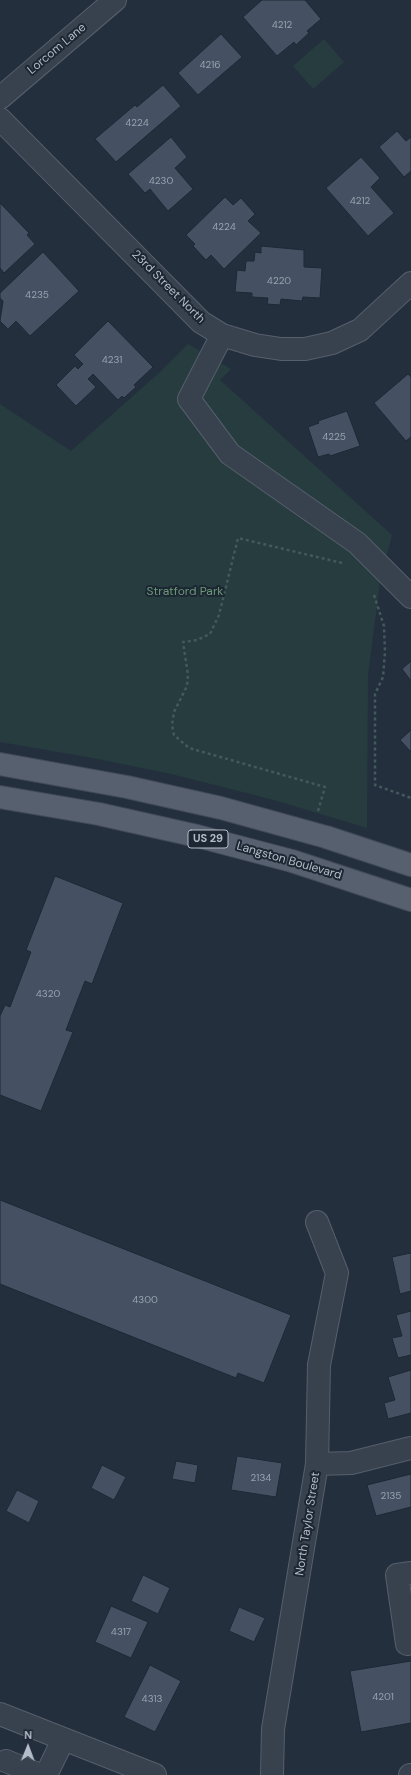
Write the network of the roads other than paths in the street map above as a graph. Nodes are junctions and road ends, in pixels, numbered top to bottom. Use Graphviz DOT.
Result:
graph roads {
  1 [pos="115,0"];
  2 [pos="0,98"];
  3 [pos="0,119"];
  4 [pos="411,283"];
  5 [pos="222,336"];
  6 [pos="411,597"];
  7 [pos="0,764"];
  8 [pos="0,797"];
  9 [pos="411,865"];
  10 [pos="411,900"];
  11 [pos="317,1222"];
  12 [pos="411,1448"];
  13 [pos="318,1464"];
  14 [pos="411,1573"];
  15 [pos="411,1643"];
  16 [pos="0,1714"];
  17 [pos="63,1740"];
  18 [pos="6,1761"];
  19 [pos="40,1775"];
  20 [pos="46,1775"];
  21 [pos="155,1775"];
  22 [pos="272,1775"];
  1 -- 2 [label="street, Lorcom Lane"];
  3 -- 5 [label="street, 23rd Street North"];
  4 -- 5 [label="street, 23rd Street North"];
  5 -- 6 [label="street"];
  7 -- 9 [label="main road"];
  8 -- 10 [label="main road, Langston Boulevard / US 29"];
  11 -- 13 [label="street, North Taylor Street"];
  12 -- 13 [label="street"];
  13 -- 22 [label="street, North Taylor Street"];
  14 -- 15 [label="street"];
  16 -- 17 [label="street"];
  17 -- 20 [label="street"];
  17 -- 21 [label="street"];
  18 -- 19 [label="street"];
}
